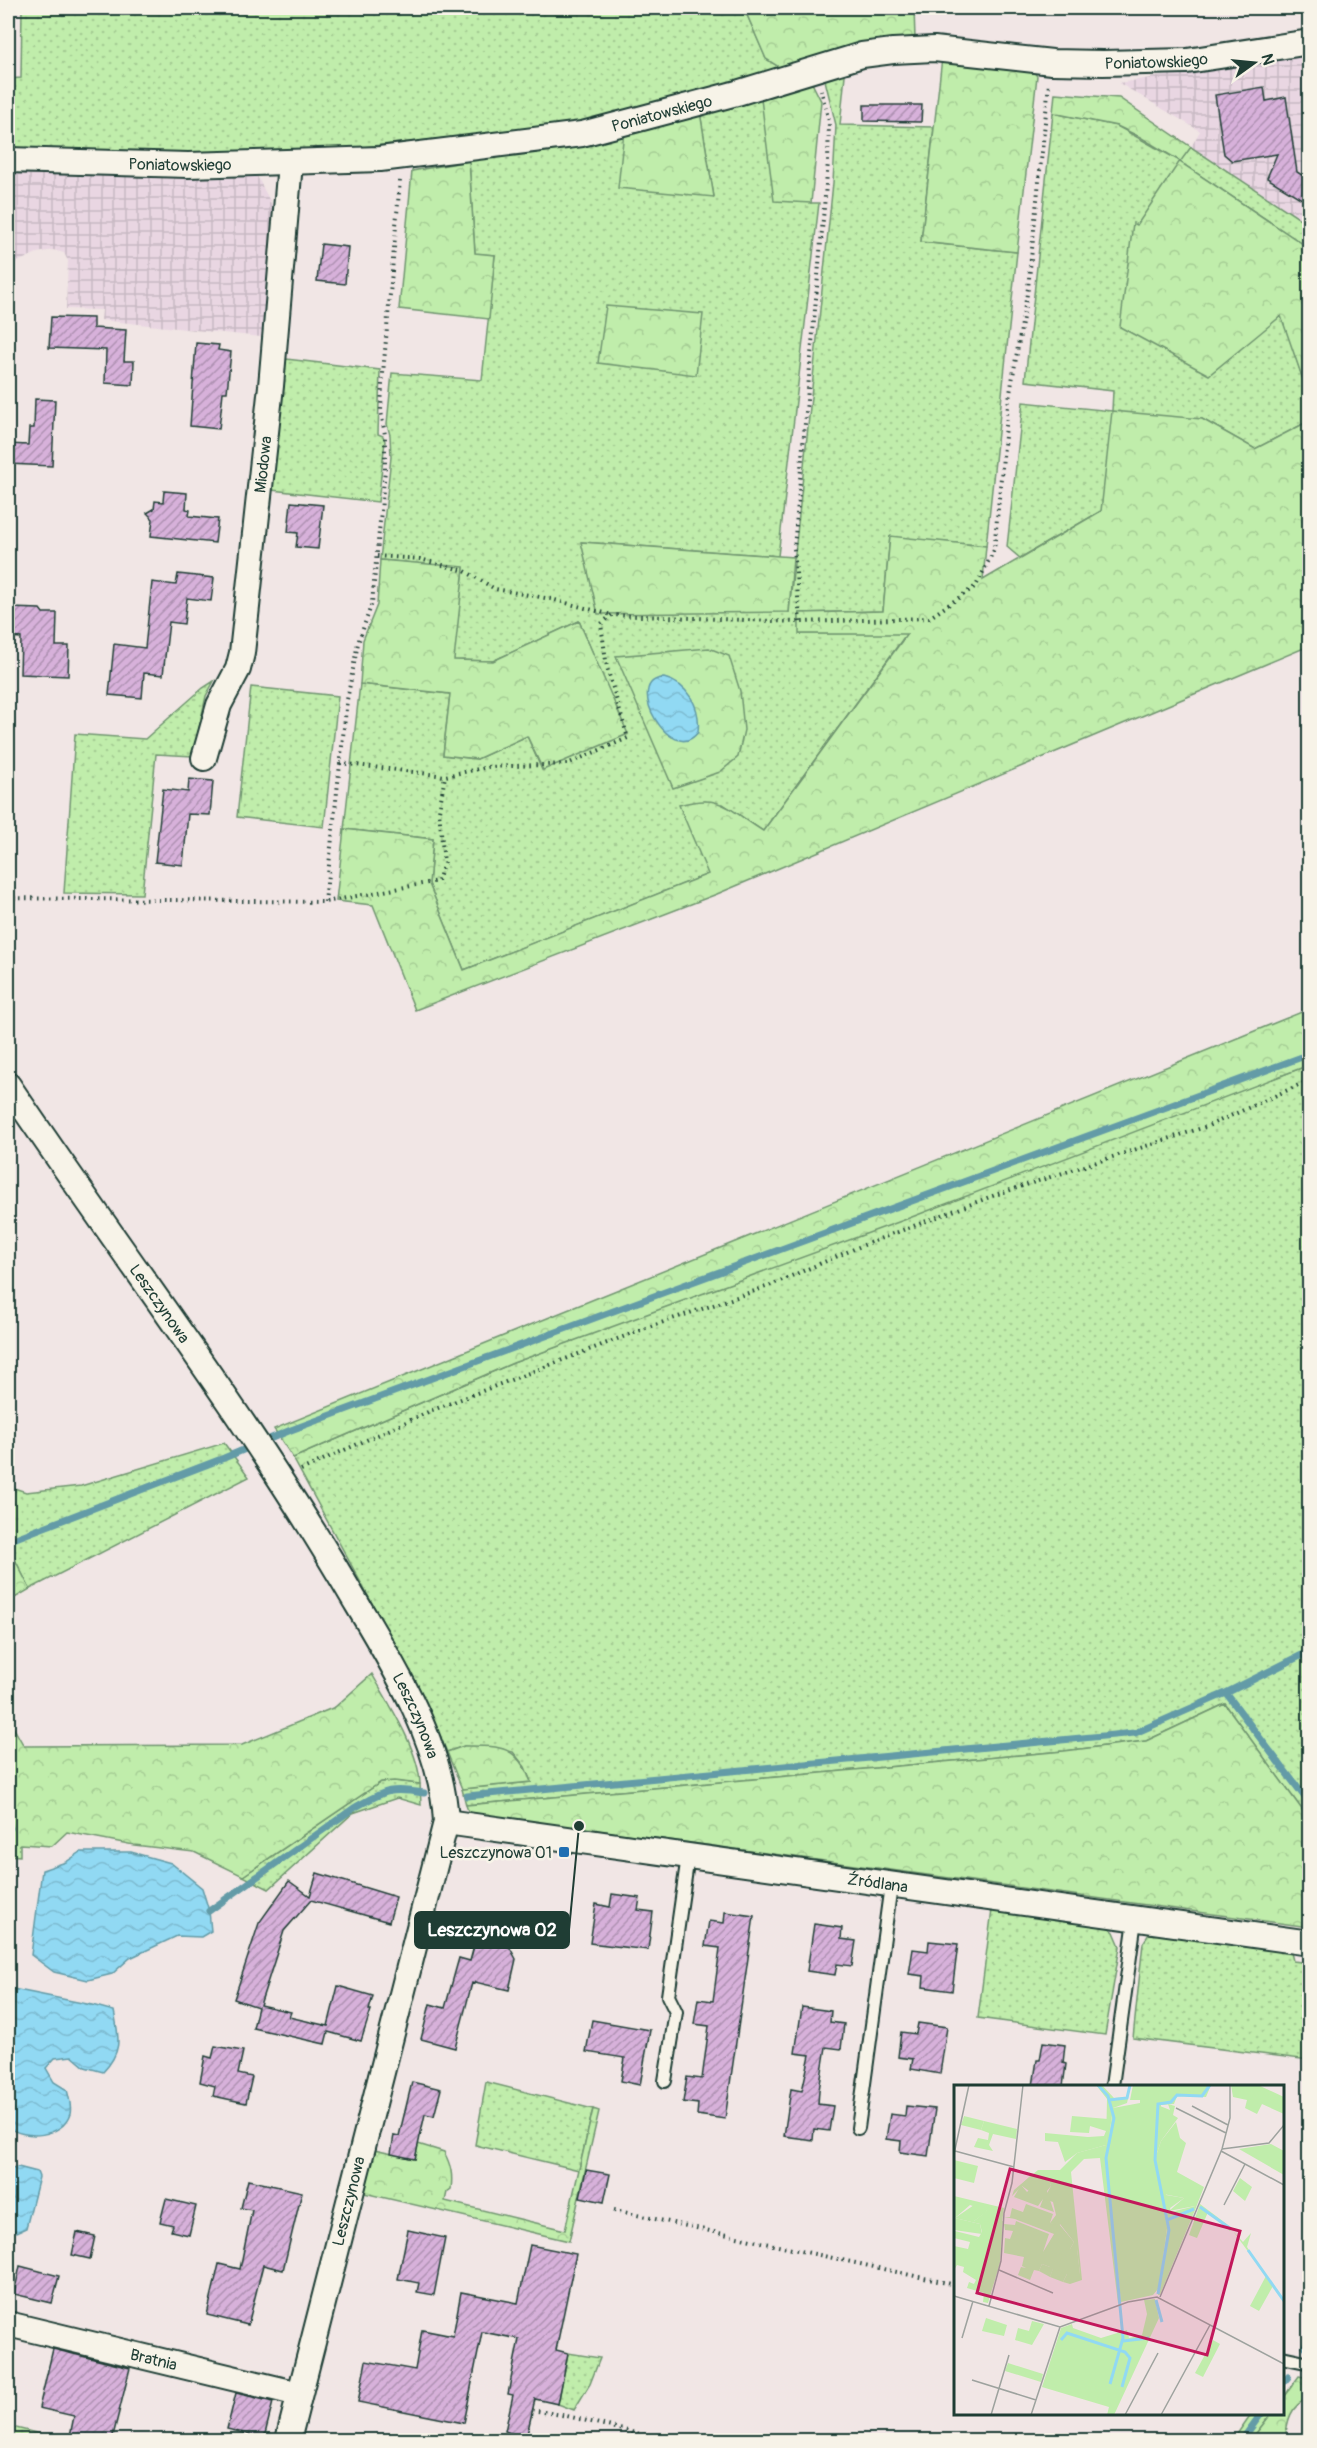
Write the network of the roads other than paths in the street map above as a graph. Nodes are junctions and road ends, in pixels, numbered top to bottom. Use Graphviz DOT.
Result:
graph roads {
  1 [pos="1310,42"];
  2 [pos="8,160"];
  3 [pos="290,163"];
  4 [pos="204,758"];
  5 [pos="8,1085"];
  6 [pos="446,1822"];
  7 [pos="688,1856"];
  8 [pos="891,1885"];
  9 [pos="1135,1920"];
  10 [pos="1310,1943"];
  11 [pos="665,2081"];
  12 [pos="1112,2085"];
  13 [pos="858,2128"];
  14 [pos="8,2324"];
  15 [pos="1284,2357"];
  16 [pos="1310,2363"];
  17 [pos="299,2394"];
  18 [pos="288,2440"];
  1 -- 3 [label="street, Poniatowskiego"];
  2 -- 3 [label="street, Poniatowskiego"];
  3 -- 4 [label="street, Miodowa"];
  5 -- 6 [label="street, Leszczynowa"];
  6 -- 7 [label="street, Źródlana"];
  6 -- 17 [label="street, Leszczynowa"];
  7 -- 8 [label="street, Źródlana"];
  7 -- 11 [label="lane"];
  8 -- 9 [label="street, Źródlana"];
  8 -- 13 [label="lane"];
  9 -- 10 [label="street, Źródlana"];
  9 -- 12 [label="lane"];
  14 -- 17 [label="street, Bratnia"];
  15 -- 16 [label="lane"];
  17 -- 18 [label="street, Leszczynowa"];
}
